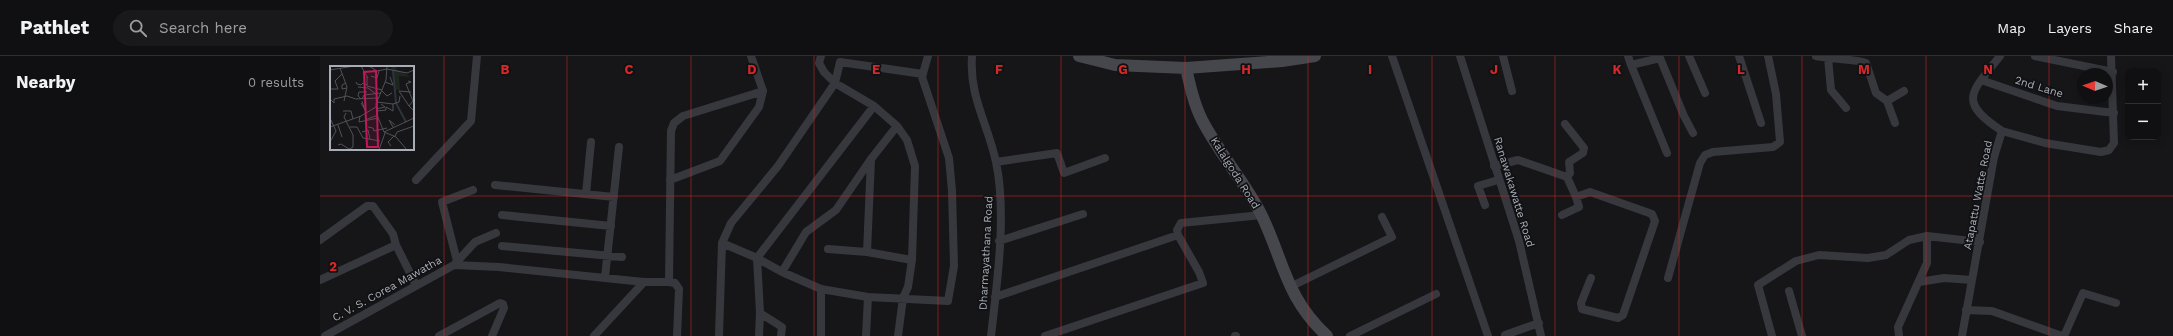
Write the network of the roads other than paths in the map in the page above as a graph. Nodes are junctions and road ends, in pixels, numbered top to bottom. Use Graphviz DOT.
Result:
graph roads {
  1 [pos="477,56"];
  2 [pos="751,56"];
  3 [pos="821,56"];
  4 [pos="928,56"];
  5 [pos="972,56"];
  6 [pos="1079,56"];
  7 [pos="1315,56"];
  8 [pos="1392,56"];
  9 [pos="1460,56"];
  10 [pos="1503,56"];
  11 [pos="1628,56"];
  12 [pos="1689,56"];
  13 [pos="1740,56"];
  14 [pos="1768,56"];
  15 [pos="1816,56"];
  16 [pos="2000,56"];
  17 [pos="2035,56"];
  18 [pos="2111,56"];
  19 [pos="1289,58"];
  20 [pos="1828,58"];
  21 [pos="1843,58"];
  22 [pos="1235,60"];
  23 [pos="1631,65"];
  24 [pos="1186,68"];
  25 [pos="2094,68"];
  26 [pos="2112,68"];
  27 [pos="2113,72"];
  28 [pos="923,74"];
  29 [pos="1981,80"];
  30 [pos="835,83"];
  31 [pos="763,91"];
  32 [pos="1512,91"];
  33 [pos="1904,91"];
  34 [pos="1705,93"];
  35 [pos="1887,101"];
  36 [pos="874,106"];
  37 [pos="1846,108"];
  38 [pos="2114,113"];
  39 [pos="1761,123"];
  40 [pos="1895,123"];
  41 [pos="1565,124"];
  42 [pos="897,126"];
  43 [pos="2002,131"];
  44 [pos="1693,133"];
  45 [pos="591,142"];
  46 [pos="619,147"];
  47 [pos="1667,153"];
  48 [pos="1105,158"];
  49 [pos="871,159"];
  50 [pos="996,162"];
  51 [pos="1494,166"];
  52 [pos="1567,177"];
  53 [pos="416,180"];
  54 [pos="670,180"];
  55 [pos="1498,180"];
  56 [pos="495,185"];
  57 [pos="474,190"];
  58 [pos="586,194"];
  59 [pos="614,197"];
  60 [pos="1576,197"];
  61 [pos="1485,205"];
  62 [pos="1083,214"];
  63 [pos="502,215"];
  64 [pos="1262,215"];
  65 [pos="1562,215"];
  66 [pos="1382,217"];
  67 [pos="611,226"];
  68 [pos="496,233"];
  69 [pos="1178,235"];
  70 [pos="1927,236"];
  71 [pos="320,240"];
  72 [pos="999,241"];
  73 [pos="1980,242"];
  74 [pos="722,243"];
  75 [pos="396,245"];
  76 [pos="502,246"];
  77 [pos="828,249"];
  78 [pos="867,252"];
  79 [pos="608,256"];
  80 [pos="622,257"];
  81 [pos="757,258"];
  82 [pos="912,260"];
  83 [pos="455,263"];
  84 [pos="782,272"];
  85 [pos="605,277"];
  86 [pos="1591,278"];
  87 [pos="1668,278"];
  88 [pos="320,280"];
  89 [pos="1972,280"];
  90 [pos="644,282"];
  91 [pos="669,282"];
  92 [pos="1919,282"];
  93 [pos="416,285"];
  94 [pos="1290,287"];
  95 [pos="821,289"];
  96 [pos="1789,291"];
  97 [pos="1436,294"];
  98 [pos="995,296"];
  99 [pos="868,297"];
  100 [pos="903,298"];
  101 [pos="2116,303"];
  102 [pos="1966,310"];
  103 [pos="760,313"];
  104 [pos="1538,324"];
  105 [pos="1505,335"];
  106 [pos="325,336"];
  107 [pos="439,336"];
  108 [pos="492,336"];
  109 [pos="594,336"];
  110 [pos="677,336"];
  111 [pos="719,336"];
  112 [pos="759,336"];
  113 [pos="781,336"];
  114 [pos="821,336"];
  115 [pos="866,336"];
  116 [pos="898,336"];
  117 [pos="991,336"];
  118 [pos="1045,336"];
  119 [pos="1327,336"];
  120 [pos="1350,336"];
  121 [pos="1488,336"];
  122 [pos="1541,336"];
  123 [pos="1772,336"];
  124 [pos="1802,336"];
  125 [pos="1899,336"];
  126 [pos="1962,336"];
  127 [pos="2063,336"];
  1 -- 53 [label="street"];
  2 -- 31 [label="street"];
  3 -- 30 [label="street"];
  4 -- 28 [label="street"];
  5 -- 50 [label="street, Dharmayathana Road"];
  6 -- 24 [label="street"];
  7 -- 19 [label="street"];
  8 -- 121 [label="street"];
  9 -- 51 [label="street, Ranawakawatte Road"];
  10 -- 32 [label="street"];
  11 -- 23 [label="street"];
  12 -- 34 [label="street"];
  13 -- 39 [label="street"];
  14 -- 87 [label="street"];
  15 -- 20 [label="street"];
  16 -- 29 [label="street, Atapattu Watte Road"];
  17 -- 25 [label="street"];
  18 -- 26 [label="street"];
  19 -- 22 [label="street"];
  20 -- 21 [label="street"];
  20 -- 37 [label="street"];
  21 -- 35 [label="street"];
  22 -- 24 [label="street"];
  23 -- 44 [label="street"];
  23 -- 47 [label="street"];
  24 -- 64 [label="street, Kalalgoda Road"];
  27 -- 38 [label="street"];
  28 -- 30 [label="street"];
  28 -- 100 [label="street"];
  29 -- 38 [label="street, 2nd Lane"];
  29 -- 43 [label="street, Atapattu Watte Road"];
  30 -- 36 [label="street"];
  30 -- 74 [label="street"];
  31 -- 54 [label="street"];
  31 -- 54 [label="street"];
  33 -- 35 [label="street"];
  35 -- 40 [label="street"];
  36 -- 42 [label="street"];
  36 -- 81 [label="street"];
  38 -- 43 [label="street"];
  41 -- 52 [label="street"];
  42 -- 49 [label="street"];
  42 -- 82 [label="street"];
  43 -- 73 [label="street, Atapattu Watte Road"];
  45 -- 58 [label="street"];
  46 -- 59 [label="street"];
  48 -- 50 [label="street"];
  49 -- 78 [label="street"];
  49 -- 84 [label="street"];
  50 -- 72 [label="street, Dharmayathana Road"];
  51 -- 52 [label="street"];
  51 -- 55 [label="street, Ranawakawatte Road"];
  52 -- 60 [label="street"];
  54 -- 91 [label="street"];
  55 -- 61 [label="street"];
  55 -- 104 [label="street, Ranawakawatte Road"];
  56 -- 58 [label="street"];
  57 -- 83 [label="street"];
  58 -- 59 [label="street"];
  59 -- 67 [label="street"];
  60 -- 65 [label="street"];
  60 -- 86 [label="street"];
  62 -- 72 [label="street"];
  63 -- 67 [label="street"];
  64 -- 69 [label="street"];
  64 -- 94 [label="street, Kalalgoda Road"];
  66 -- 94 [label="street"];
  67 -- 79 [label="street"];
  68 -- 83 [label="street, C. V. S. Corea Mawatha"];
  69 -- 98 [label="street"];
  69 -- 118 [label="street"];
  70 -- 73 [label="street"];
  70 -- 92 [label="street"];
  70 -- 123 [label="street"];
  71 -- 75 [label="street"];
  72 -- 98 [label="street, Dharmayathana Road"];
  73 -- 89 [label="street, Atapattu Watte Road"];
  74 -- 81 [label="street"];
  74 -- 111 [label="street"];
  75 -- 88 [label="street"];
  75 -- 93 [label="street"];
  76 -- 79 [label="street"];
  77 -- 78 [label="street"];
  78 -- 82 [label="street"];
  79 -- 80 [label="street"];
  79 -- 85 [label="street"];
  81 -- 84 [label="street"];
  81 -- 103 [label="street"];
  82 -- 100 [label="street"];
  83 -- 85 [label="street"];
  83 -- 93 [label="street, C. V. S. Corea Mawatha"];
  84 -- 95 [label="street"];
  85 -- 90 [label="street"];
  89 -- 92 [label="street"];
  89 -- 102 [label="street, Atapattu Watte Road"];
  90 -- 91 [label="street"];
  90 -- 109 [label="street"];
  91 -- 110 [label="street"];
  92 -- 125 [label="street"];
  93 -- 106 [label="street, C. V. S. Corea Mawatha"];
  94 -- 119 [label="street, Kalalgoda Road"];
  95 -- 99 [label="street"];
  95 -- 114 [label="street"];
  96 -- 124 [label="street"];
  97 -- 120 [label="street"];
  98 -- 117 [label="street, Dharmayathana Road"];
  99 -- 100 [label="street"];
  99 -- 115 [label="street"];
  100 -- 116 [label="street"];
  101 -- 127 [label="street"];
  102 -- 126 [label="street, Atapattu Watte Road"];
  102 -- 127 [label="street"];
  103 -- 112 [label="street"];
  103 -- 113 [label="street"];
  104 -- 105 [label="street"];
  104 -- 122 [label="street, Ranawakawatte Road"];
  107 -- 108 [label="street"];
}
